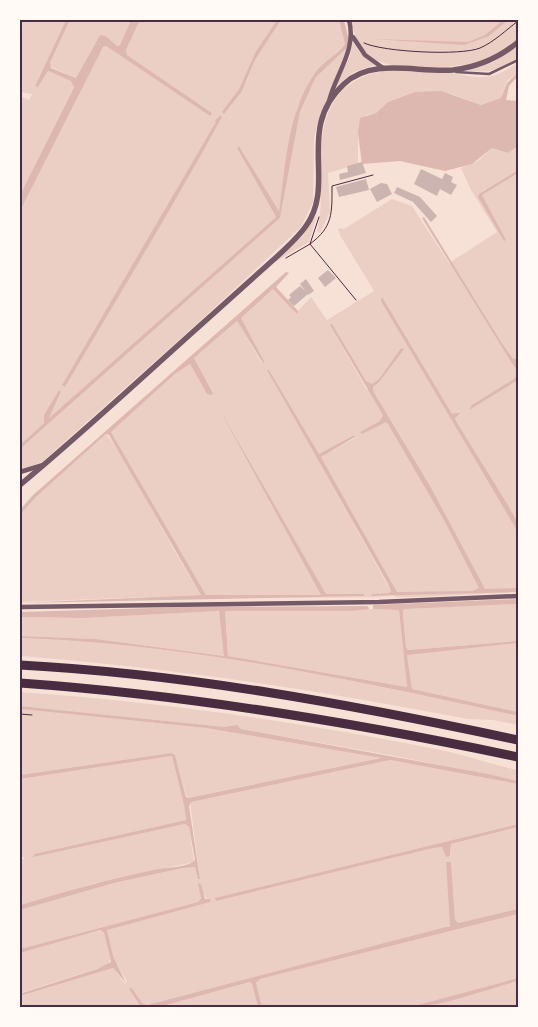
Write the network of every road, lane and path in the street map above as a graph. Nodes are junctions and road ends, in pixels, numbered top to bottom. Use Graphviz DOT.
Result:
graph roads {
  1 [pos="348,20"];
  2 [pos="518,20"];
  3 [pos="352,35"];
  4 [pos="518,42"];
  5 [pos="518,60"];
  6 [pos="385,68"];
  7 [pos="453,70"];
  8 [pos="328,103"];
  9 [pos="373,175"];
  10 [pos="356,300"];
  11 [pos="43,465"];
  12 [pos="20,472"];
  13 [pos="20,485"];
  14 [pos="518,596"];
  15 [pos="20,608"];
  16 [pos="20,665"];
  17 [pos="20,683"];
  18 [pos="20,714"];
  19 [pos="32,715"];
  20 [pos="518,740"];
  21 [pos="518,757"];
  1 -- 3 [label="street"];
  2 -- 3 [label="path"];
  3 -- 6 [label="street"];
  3 -- 8 [label="street"];
  4 -- 7 [label="street"];
  5 -- 7 [label="lane"];
  6 -- 7 [label="street"];
  6 -- 8 [label="street"];
  8 -- 11 [label="street"];
  9 -- 10 [label="path"];
  11 -- 12 [label="street"];
  11 -- 13 [label="street"];
  14 -- 15 [label="street"];
  16 -- 20 [label="highway"];
  17 -- 21 [label="highway"];
  18 -- 19 [label="path"];
}
